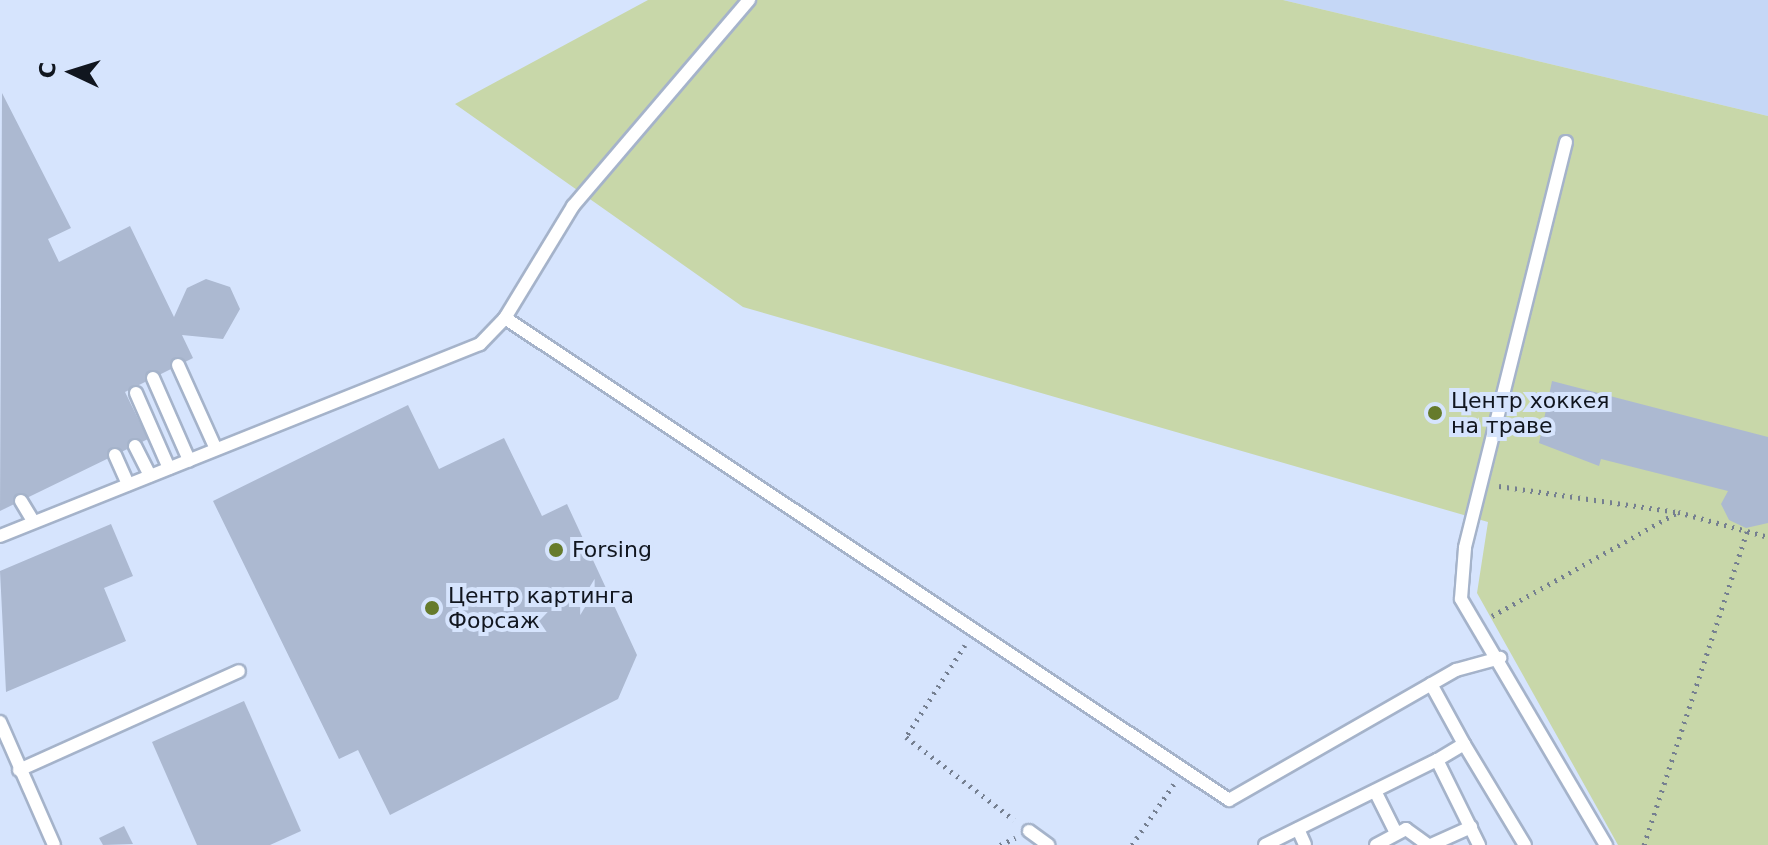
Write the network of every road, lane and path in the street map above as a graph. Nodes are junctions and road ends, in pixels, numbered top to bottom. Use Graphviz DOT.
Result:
graph roads {
  1 [pos="749,0"];
  2 [pos="1566,142"];
  3 [pos="505,318"];
  4 [pos="178,365"];
  5 [pos="153,378"];
  6 [pos="136,393"];
  7 [pos="135,446"];
  8 [pos="216,449"];
  9 [pos="115,455"];
  10 [pos="189,460"];
  11 [pos="169,468"];
  12 [pos="150,475"];
  13 [pos="128,484"];
  14 [pos="1482,484"];
  15 [pos="21,501"];
  16 [pos="1678,512"];
  17 [pos="33,521"];
  18 [pos="1747,531"];
  19 [pos="0,536"];
  20 [pos="1768,537"];
  21 [pos="1477,625"];
  22 [pos="974,630"];
  23 [pos="1500,658"];
  24 [pos="239,671"];
  25 [pos="1431,684"];
  26 [pos="0,722"];
  27 [pos="1464,744"];
  28 [pos="1437,760"];
  29 [pos="19,770"];
  30 [pos="1184,770"];
  31 [pos="1375,791"];
  32 [pos="1471,827"];
  33 [pos="1298,829"];
  34 [pos="1029,831"];
  35 [pos="1395,831"];
  36 [pos="54,845"];
  37 [pos="1000,845"];
  38 [pos="1048,845"];
  39 [pos="1132,845"];
  40 [pos="1265,845"];
  41 [pos="1305,845"];
  42 [pos="1376,845"];
  43 [pos="1430,845"];
  44 [pos="1479,845"];
  45 [pos="1525,845"];
  46 [pos="1606,845"];
  47 [pos="1644,845"];
  1 -- 3 [label="lane"];
  2 -- 14 [label="lane"];
  3 -- 8 [label="lane"];
  3 -- 22 [label="lane"];
  4 -- 8 [label="lane"];
  5 -- 10 [label="lane"];
  6 -- 11 [label="lane"];
  7 -- 12 [label="lane"];
  8 -- 10 [label="lane"];
  9 -- 13 [label="lane"];
  10 -- 11 [label="lane"];
  11 -- 12 [label="lane"];
  12 -- 13 [label="lane"];
  13 -- 17 [label="lane"];
  14 -- 16 [label="path"];
  14 -- 21 [label="lane"];
  15 -- 17 [label="lane"];
  16 -- 18 [label="path"];
  16 -- 21 [label="path"];
  17 -- 19 [label="lane"];
  18 -- 20 [label="path"];
  18 -- 47 [label="path"];
  21 -- 23 [label="lane"];
  22 -- 30 [label="lane"];
  22 -- 34 [label="path"];
  23 -- 25 [label="lane"];
  23 -- 46 [label="lane"];
  24 -- 29 [label="lane"];
  25 -- 27 [label="lane"];
  25 -- 30 [label="lane"];
  26 -- 29 [label="lane"];
  27 -- 28 [label="lane"];
  27 -- 45 [label="lane"];
  28 -- 31 [label="lane"];
  28 -- 32 [label="lane"];
  29 -- 36 [label="lane"];
  30 -- 39 [label="path"];
  31 -- 33 [label="lane"];
  31 -- 35 [label="lane"];
  32 -- 43 [label="lane"];
  32 -- 44 [label="lane"];
  33 -- 40 [label="lane"];
  33 -- 41 [label="lane"];
  34 -- 37 [label="path"];
  34 -- 38 [label="lane"];
  35 -- 42 [label="lane"];
  35 -- 43 [label="lane"];
}
